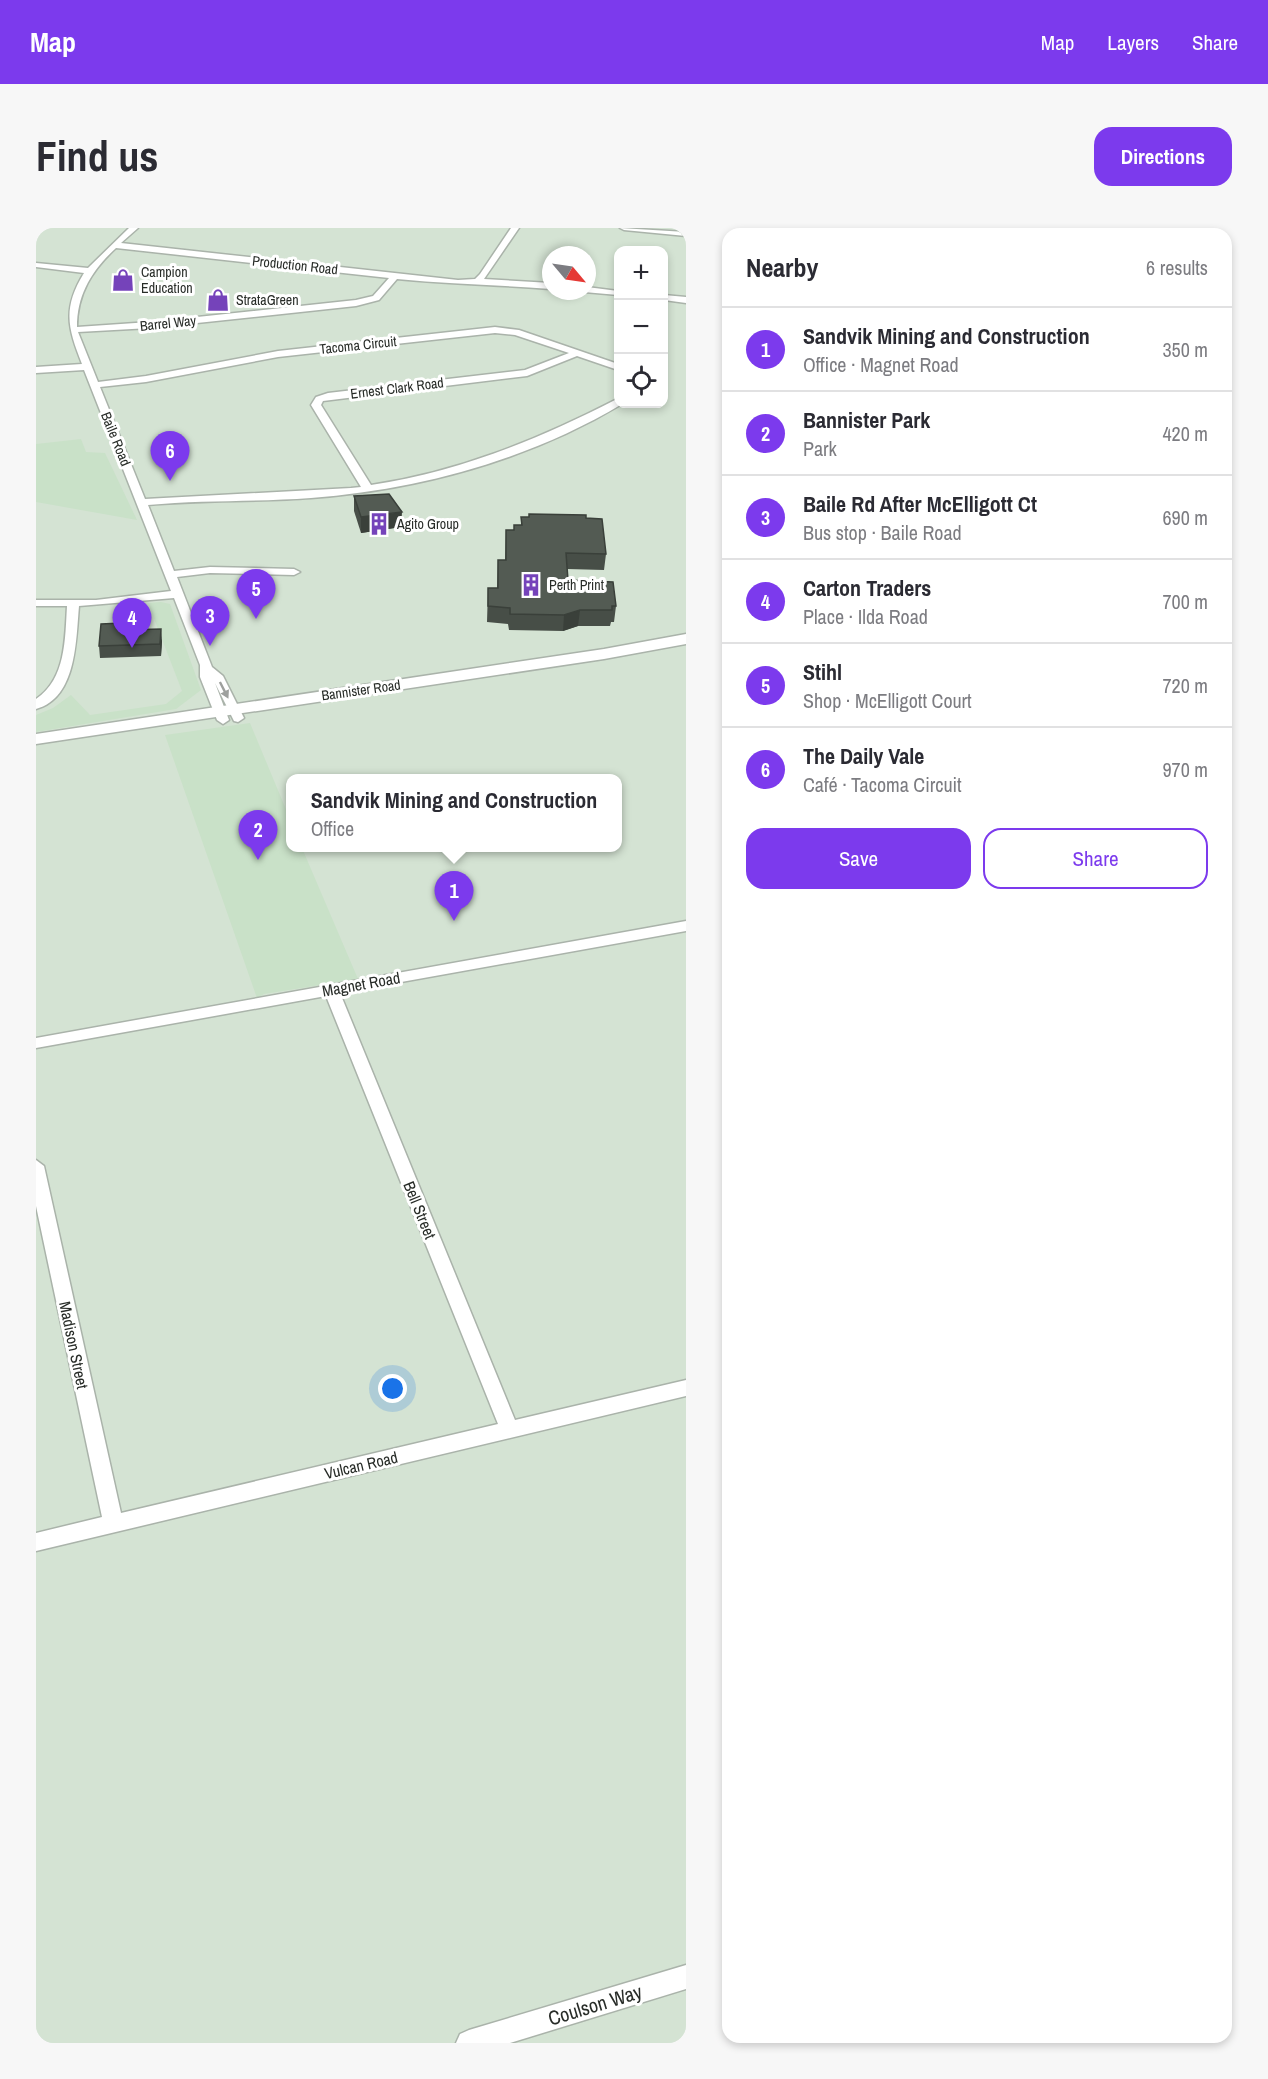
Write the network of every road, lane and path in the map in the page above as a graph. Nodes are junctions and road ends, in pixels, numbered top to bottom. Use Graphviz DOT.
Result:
graph roads {
  1 [pos="134,228"];
  2 [pos="515,228"];
  3 [pos="624,228"];
  4 [pos="686,234"];
  5 [pos="114,245"];
  6 [pos="36,265"];
  7 [pos="89,271"];
  8 [pos="395,276"];
  9 [pos="477,281"];
  10 [pos="542,285"];
  11 [pos="596,291"];
  12 [pos="614,293"];
  13 [pos="668,298"];
  14 [pos="686,300"];
  15 [pos="73,330"];
  16 [pos="577,353"];
  17 [pos="614,366"];
  18 [pos="85,367"];
  19 [pos="36,370"];
  20 [pos="93,385"];
  21 [pos="614,404"];
  22 [pos="368,489"];
  23 [pos="141,502"];
  24 [pos="294,572"];
  25 [pos="170,575"];
  26 [pos="178,594"];
  27 [pos="36,603"];
  28 [pos="73,604"];
  29 [pos="686,639"];
  30 [pos="686,648"];
  31 [pos="206,665"];
  32 [pos="36,705"];
  33 [pos="226,711"];
  34 [pos="36,739"];
  35 [pos="36,748"];
  36 [pos="686,926"];
  37 [pos="331,990"];
  38 [pos="36,1043"];
  39 [pos="36,1166"];
  40 [pos="686,1388"];
  41 [pos="509,1429"];
  42 [pos="113,1524"];
  43 [pos="36,1542"];
  44 [pos="686,1977"];
  45 [pos="469,2043"];
  1 -- 5 [label="street, Baile Road"];
  2 -- 9 [label="street"];
  3 -- 4 [label="street"];
  5 -- 7 [label="street, Baile Road"];
  5 -- 8 [label="street, Production Road"];
  6 -- 7 [label="street"];
  7 -- 15 [label="street, Baile Road"];
  8 -- 9 [label="street, Production Road"];
  8 -- 15 [label="street, Barrel Way"];
  9 -- 10 [label="street, Production Road"];
  11 -- 12 [label="street"];
  13 -- 14 [label="street"];
  15 -- 18 [label="street, Baile Road"];
  16 -- 17 [label="street, Tacoma Circuit"];
  16 -- 20 [label="street, Tacoma Circuit"];
  16 -- 22 [label="street, Ernest Clark Road"];
  18 -- 19 [label="street"];
  18 -- 20 [label="street, Baile Road"];
  20 -- 23 [label="street, Baile Road"];
  21 -- 22 [label="street"];
  22 -- 23 [label="street"];
  23 -- 25 [label="street, Baile Road"];
  24 -- 25 [label="street"];
  25 -- 26 [label="street, Baile Road"];
  26 -- 28 [label="street"];
  26 -- 31 [label="street, Baile Road"];
  27 -- 28 [label="street"];
  28 -- 32 [label="street"];
  29 -- 33 [label="main road, Bannister Road"];
  30 -- 33 [label="main road, Bannister Road"];
  31 -- 33 [label="street, Baile Road"];
  31 -- 33 [label="street, Baile Road, one-way"];
  33 -- 34 [label="main road, Bannister Road"];
  33 -- 35 [label="main road, Bannister Road"];
  36 -- 37 [label="street, Magnet Road"];
  37 -- 38 [label="street, Magnet Road"];
  37 -- 41 [label="street, Bell Street"];
  39 -- 42 [label="street, Madison Street"];
  40 -- 41 [label="street, Vulcan Road"];
  41 -- 42 [label="street, Vulcan Road"];
  42 -- 43 [label="street, Vulcan Road"];
  44 -- 45 [label="street, Coulson Way"];
}
